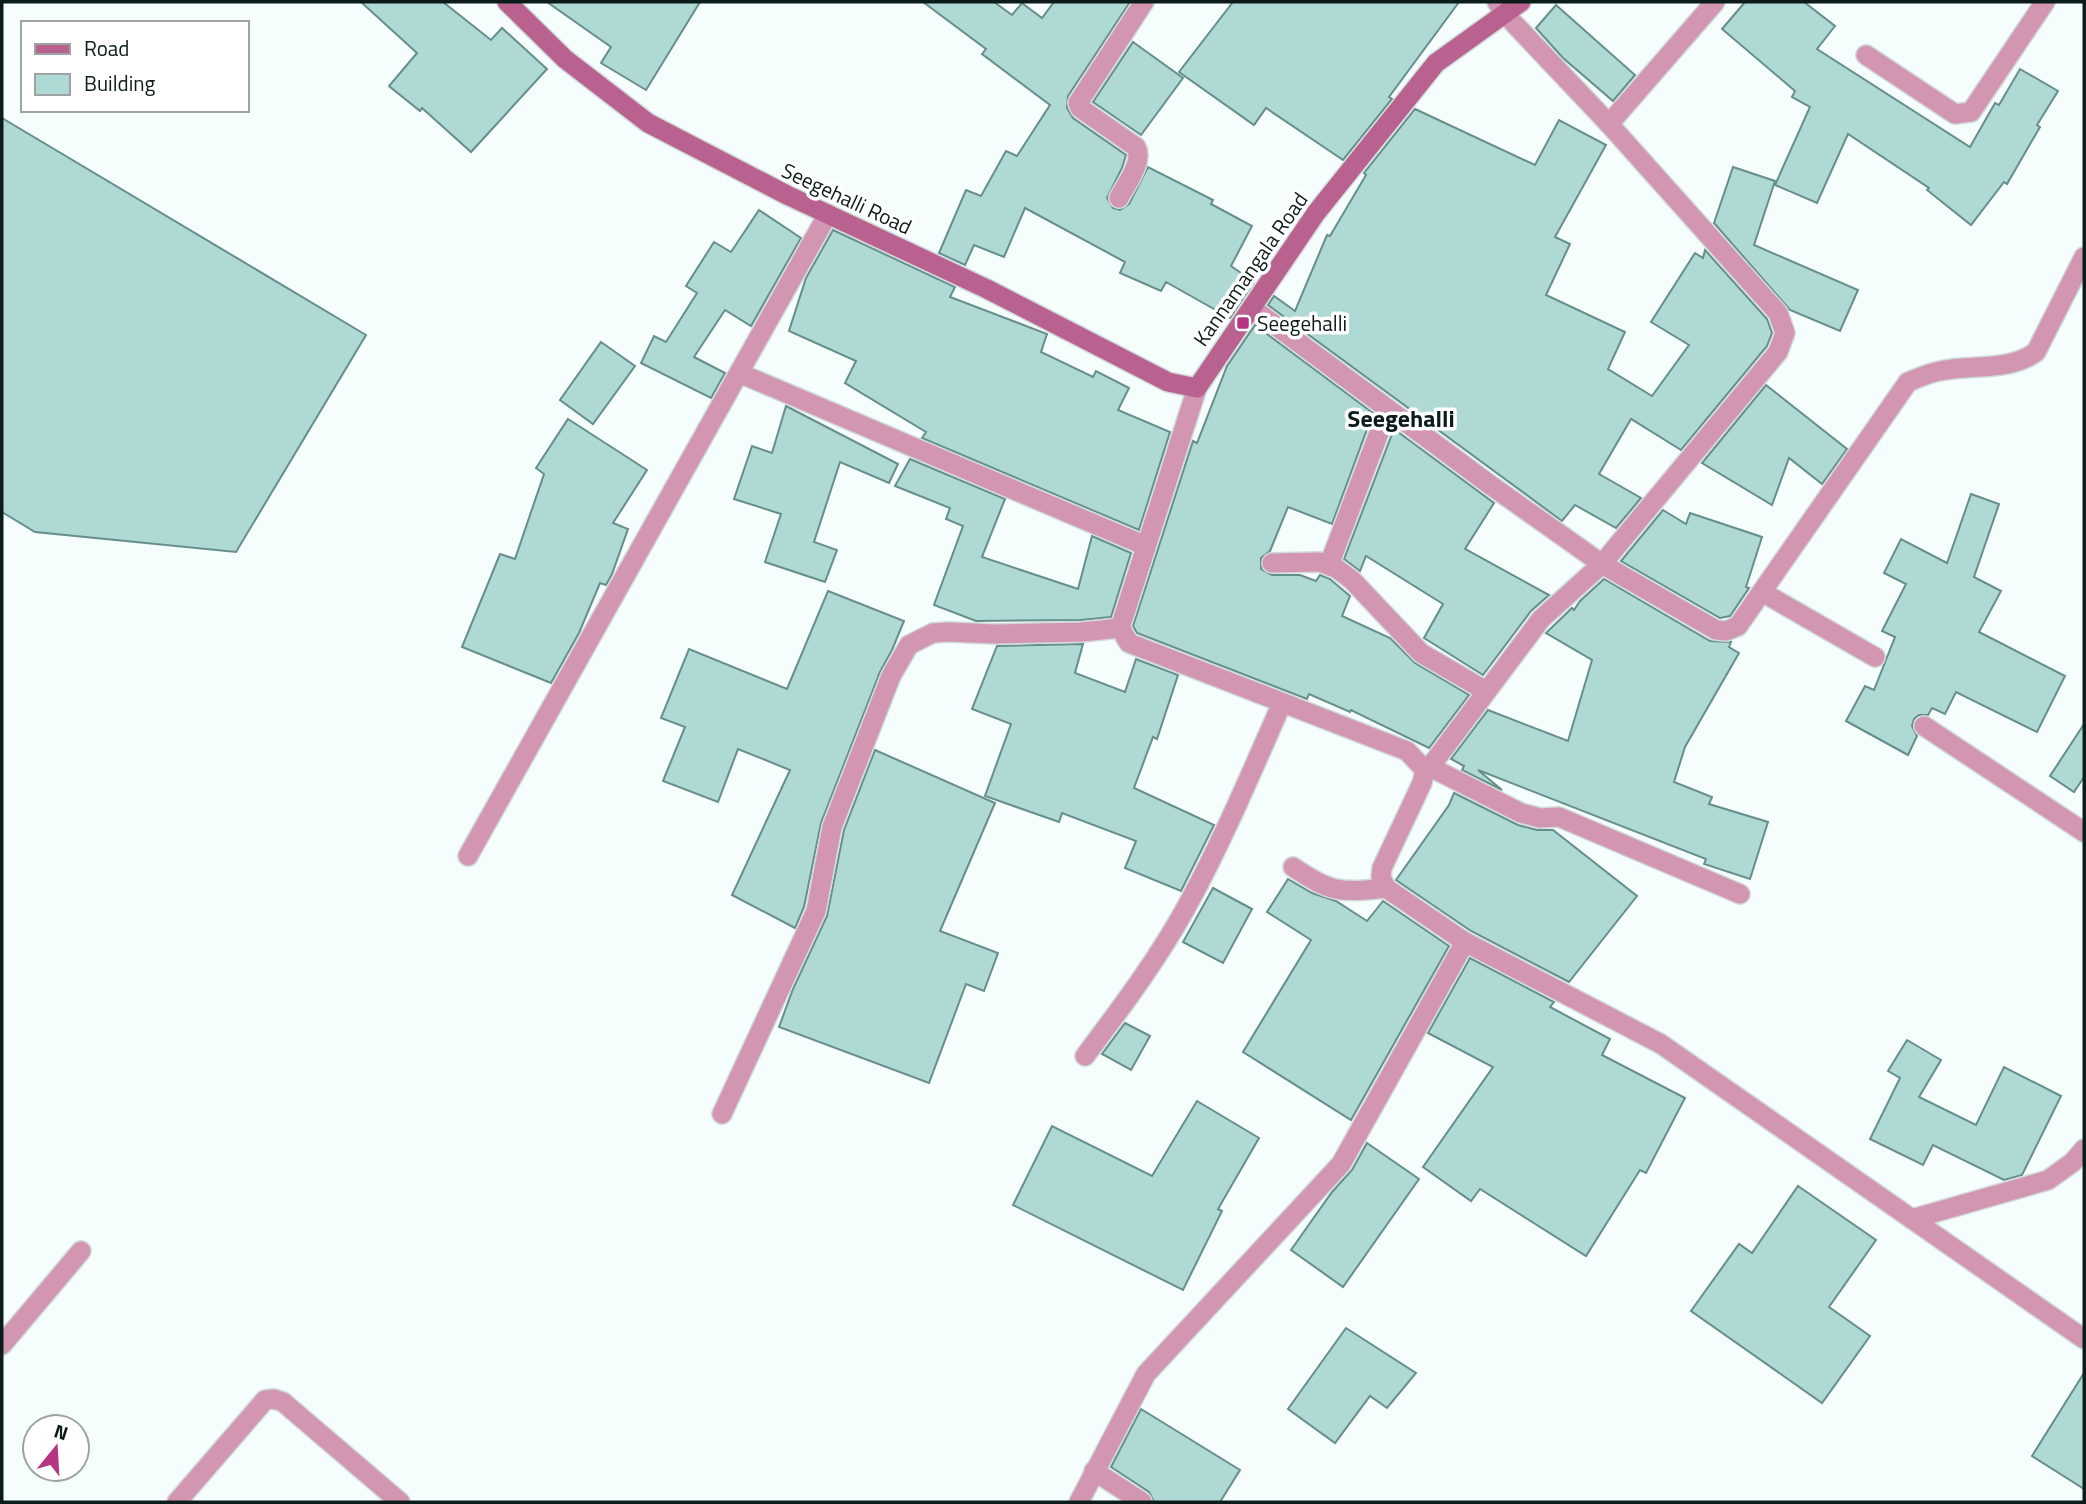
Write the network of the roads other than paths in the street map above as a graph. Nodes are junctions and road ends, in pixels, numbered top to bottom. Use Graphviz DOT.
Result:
graph roads {
  1 [pos="507,2"];
  2 [pos="1144,2"];
  3 [pos="1521,2"];
  4 [pos="1715,2"];
  5 [pos="2045,2"];
  6 [pos="1501,8"];
  7 [pos="1866,55"];
  8 [pos="1609,124"];
  9 [pos="1119,198"];
  10 [pos="828,214"];
  11 [pos="2084,257"];
  12 [pos="1252,308"];
  13 [pos="739,373"];
  14 [pos="1197,388"];
  15 [pos="1388,409"];
  16 [pos="1146,546"];
  17 [pos="1272,564"];
  18 [pos="1602,564"];
  19 [pos="1329,565"];
  20 [pos="1762,592"];
  21 [pos="1120,628"];
  22 [pos="1875,657"];
  23 [pos="1486,691"];
  24 [pos="1282,703"];
  25 [pos="1924,726"];
  26 [pos="1427,769"];
  27 [pos="2084,832"];
  28 [pos="468,856"];
  29 [pos="1293,867"];
  30 [pos="1386,887"];
  31 [pos="1740,894"];
  32 [pos="1465,942"];
  33 [pos="1085,1056"];
  34 [pos="722,1114"];
  35 [pos="2084,1149"];
  36 [pos="1912,1219"];
  37 [pos="81,1251"];
  38 [pos="2084,1339"];
  39 [pos="2,1345"];
  40 [pos="1094,1471"];
  41 [pos="177,1502"];
  42 [pos="400,1502"];
  43 [pos="1079,1502"];
  44 [pos="1142,1502"];
  1 -- 10 [label="main road, Seegehalli Road"];
  2 -- 9 [label="street"];
  3 -- 6 [label="main road, Kannamangala Road"];
  4 -- 8 [label="street"];
  5 -- 7 [label="street"];
  6 -- 8 [label="street"];
  6 -- 12 [label="main road, Kannamangala Road"];
  8 -- 18 [label="street"];
  10 -- 13 [label="street"];
  10 -- 14 [label="main road, Seegehalli Road"];
  11 -- 20 [label="street"];
  12 -- 14 [label="main road, Kannamangala Road"];
  12 -- 15 [label="street"];
  13 -- 16 [label="street"];
  13 -- 28 [label="street"];
  14 -- 16 [label="street, Kannamangala Road"];
  15 -- 18 [label="street"];
  15 -- 19 [label="street"];
  16 -- 21 [label="street, Kannamangala Road"];
  17 -- 19 [label="street"];
  18 -- 20 [label="street"];
  18 -- 23 [label="street"];
  19 -- 23 [label="street"];
  20 -- 22 [label="street"];
  21 -- 24 [label="street"];
  21 -- 34 [label="street"];
  23 -- 26 [label="street"];
  24 -- 26 [label="street"];
  24 -- 33 [label="street"];
  25 -- 27 [label="street"];
  26 -- 30 [label="street"];
  26 -- 31 [label="street"];
  29 -- 30 [label="street"];
  30 -- 32 [label="street"];
  32 -- 36 [label="street"];
  32 -- 40 [label="street"];
  35 -- 36 [label="street"];
  36 -- 38 [label="street"];
  37 -- 39 [label="street"];
  40 -- 43 [label="street"];
  40 -- 44 [label="street"];
  41 -- 42 [label="street"];
}
